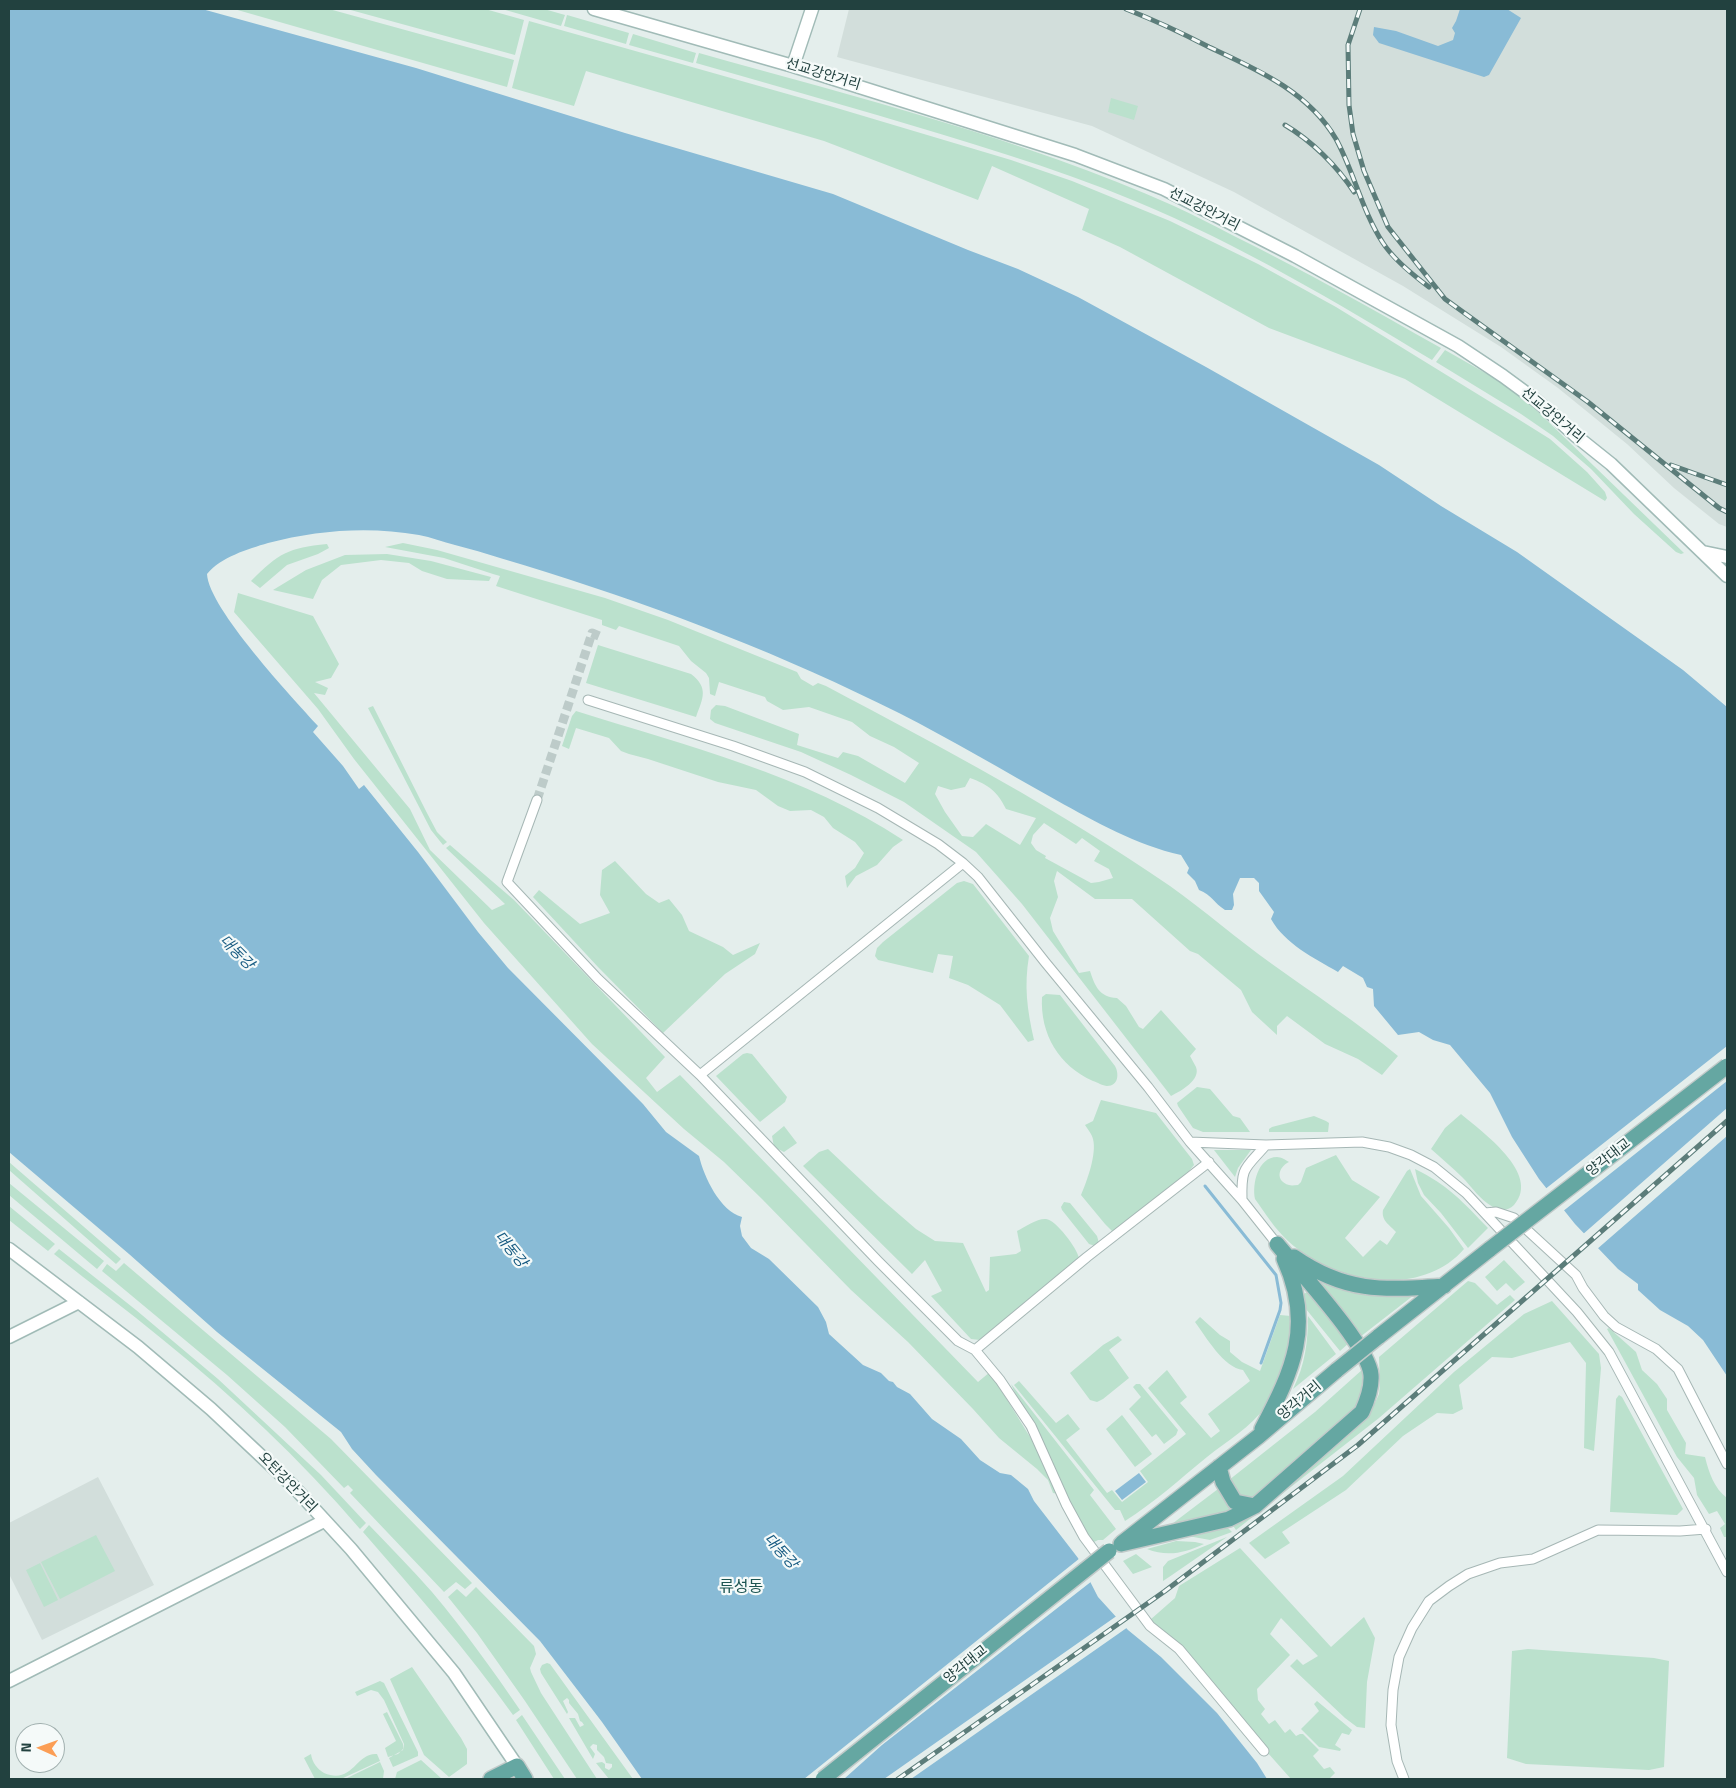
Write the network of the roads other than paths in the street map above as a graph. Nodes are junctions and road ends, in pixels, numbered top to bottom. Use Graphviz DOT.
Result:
graph roads {
  1 [pos="594,9"];
  2 [pos="812,9"];
  3 [pos="793,66"];
  4 [pos="1702,551"];
  5 [pos="1727,557"];
  6 [pos="1727,576"];
  7 [pos="588,700"];
  8 [pos="537,800"];
  9 [pos="963,863"];
  10 [pos="1727,1066"];
  11 [pos="700,1075"];
  12 [pos="1190,1142"];
  13 [pos="1266,1145"];
  14 [pos="1209,1162"];
  15 [pos="1242,1200"];
  16 [pos="1485,1213"];
  17 [pos="1277,1244"];
  18 [pos="9,1249"];
  19 [pos="1490,1249"];
  20 [pos="1444,1286"];
  21 [pos="79,1302"];
  22 [pos="9,1337"];
  23 [pos="975,1350"];
  24 [pos="1259,1436"];
  25 [pos="1727,1464"];
  26 [pos="1219,1467"];
  27 [pos="1255,1506"];
  28 [pos="324,1520"];
  29 [pos="1706,1529"];
  30 [pos="1115,1548"];
  31 [pos="1727,1572"];
  32 [pos="9,1681"];
  33 [pos="1264,1751"];
  34 [pos="517,1766"];
  35 [pos="491,1779"];
  36 [pos="525,1779"];
  37 [pos="823,1779"];
  38 [pos="1404,1779"];
  1 -- 3 [label="main road, 선교강안거리"];
  2 -- 3 [label="main road"];
  3 -- 4 [label="main road, 선교강안거리"];
  4 -- 5 [label="main road"];
  4 -- 6 [label="main road, 선교강안거리"];
  7 -- 9 [label="street"];
  8 -- 11 [label="street"];
  9 -- 11 [label="street"];
  9 -- 12 [label="street"];
  10 -- 19 [label="main road, 양각대교, bridge"];
  11 -- 23 [label="street"];
  12 -- 13 [label="street"];
  12 -- 14 [label="street"];
  13 -- 15 [label="street"];
  13 -- 16 [label="street"];
  14 -- 15 [label="street"];
  14 -- 23 [label="street"];
  15 -- 17 [label="street"];
  16 -- 25 [label="street"];
  16 -- 29 [label="street"];
  17 -- 20 [label="main road"];
  17 -- 24 [label="main road"];
  17 -- 27 [label="main road"];
  18 -- 21 [label="main road, 오탄강안거리"];
  19 -- 20 [label="main road, 양각거리"];
  20 -- 24 [label="main road, 양각거리, bridge"];
  21 -- 22 [label="main road"];
  21 -- 28 [label="main road, 오탄강안거리"];
  23 -- 33 [label="street"];
  24 -- 26 [label="main road, 양각거리"];
  26 -- 27 [label="main road"];
  26 -- 30 [label="main road, 양각거리"];
  27 -- 30 [label="main road"];
  28 -- 32 [label="main road"];
  28 -- 34 [label="main road, 오탄강안거리"];
  29 -- 31 [label="street"];
  29 -- 38 [label="street"];
  30 -- 37 [label="main road, 양각대교, bridge"];
  34 -- 35 [label="main road"];
  34 -- 36 [label="main road"];
}
